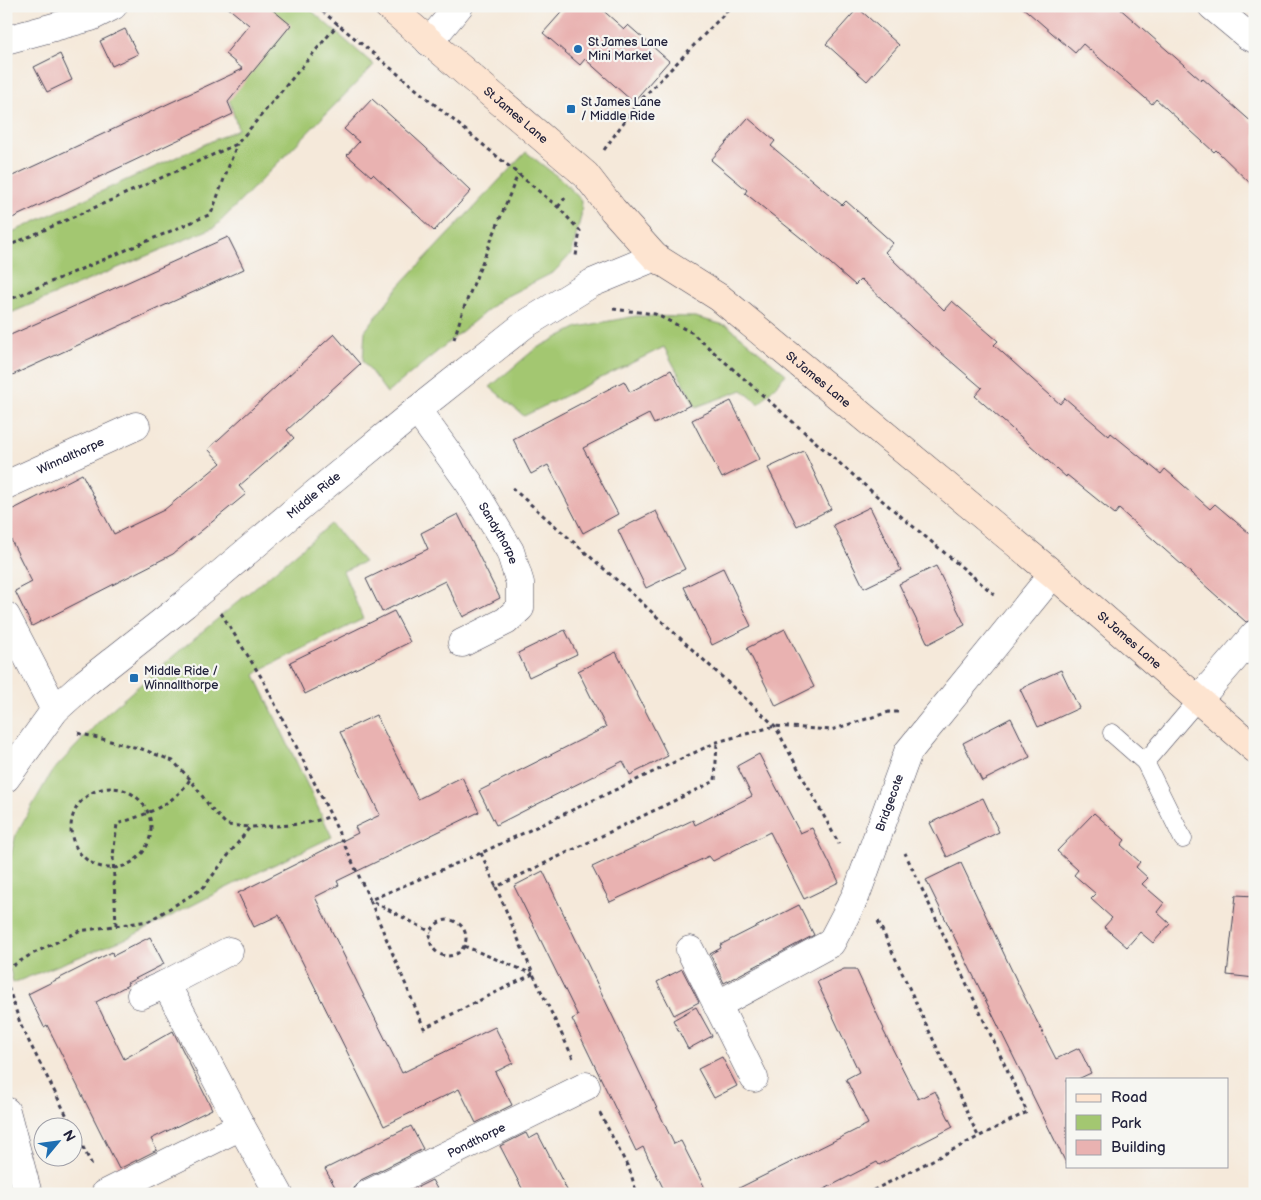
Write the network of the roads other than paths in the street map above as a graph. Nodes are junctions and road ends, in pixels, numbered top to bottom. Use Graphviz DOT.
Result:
graph roads {
  1 [pos="113,6"];
  2 [pos="388,6"];
  3 [pos="459,6"];
  4 [pos="1212,6"];
  5 [pos="6,40"];
  6 [pos="1255,40"];
  7 [pos="429,42"];
  8 [pos="655,257"];
  9 [pos="417,410"];
  10 [pos="136,426"];
  11 [pos="6,485"];
  12 [pos="1053,574"];
  13 [pos="6,616"];
  14 [pos="1255,634"];
  15 [pos="462,643"];
  16 [pos="1198,700"];
  17 [pos="49,718"];
  18 [pos="1112,733"];
  19 [pos="1255,749"];
  20 [pos="1145,762"];
  21 [pos="6,778"];
  22 [pos="1183,839"];
  23 [pos="690,950"];
  24 [pos="228,951"];
  25 [pos="166,984"];
  26 [pos="141,995"];
  27 [pos="717,1005"];
  28 [pos="754,1078"];
  29 [pos="586,1086"];
  30 [pos="6,1112"];
  31 [pos="241,1126"];
  32 [pos="28,1194"];
  33 [pos="106,1194"];
  34 [pos="279,1194"];
  35 [pos="368,1194"];
  1 -- 5 [label="street"];
  2 -- 7 [label="street, St James Lane"];
  3 -- 7 [label="street"];
  4 -- 6 [label="street"];
  7 -- 8 [label="street, St James Lane"];
  8 -- 9 [label="street, Middle Ride"];
  8 -- 12 [label="street, St James Lane"];
  9 -- 15 [label="street, Sandythorpe"];
  9 -- 17 [label="street, Middle Ride"];
  10 -- 11 [label="street, Winnalthorpe"];
  12 -- 16 [label="street, St James Lane"];
  12 -- 27 [label="street, Bridgecote"];
  13 -- 17 [label="street"];
  14 -- 16 [label="street"];
  16 -- 19 [label="street, St James Lane"];
  16 -- 20 [label="lane"];
  17 -- 21 [label="street, Middle Ride"];
  18 -- 20 [label="lane"];
  20 -- 22 [label="lane"];
  23 -- 27 [label="street"];
  24 -- 25 [label="street"];
  25 -- 26 [label="street"];
  25 -- 31 [label="street"];
  27 -- 28 [label="street"];
  29 -- 35 [label="street, Pondthorpe"];
  30 -- 32 [label="street"];
  31 -- 33 [label="street"];
  31 -- 34 [label="street"];
}
